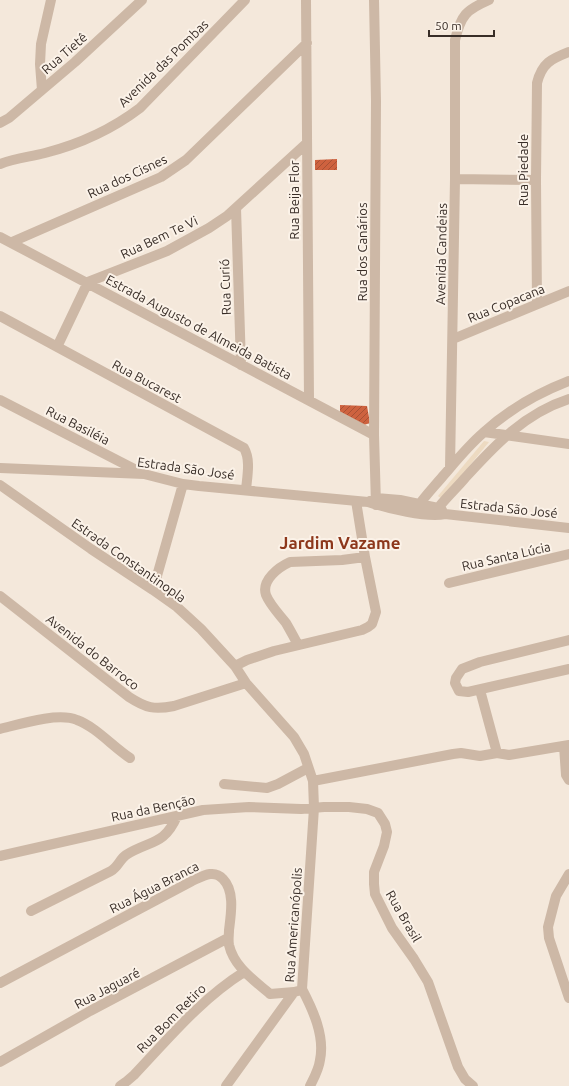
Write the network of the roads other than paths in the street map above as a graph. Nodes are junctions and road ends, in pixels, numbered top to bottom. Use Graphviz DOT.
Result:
graph roads {
  1 [pos="51,0"];
  2 [pos="142,0"];
  3 [pos="246,0"];
  4 [pos="306,0"];
  5 [pos="374,0"];
  6 [pos="489,0"];
  7 [pos="307,43"];
  8 [pos="569,52"];
  9 [pos="42,90"];
  10 [pos="0,123"];
  11 [pos="307,143"];
  12 [pos="0,164"];
  13 [pos="455,179"];
  14 [pos="536,180"];
  15 [pos="236,208"];
  16 [pos="0,237"];
  17 [pos="12,242"];
  18 [pos="88,282"];
  19 [pos="569,291"];
  20 [pos="537,304"];
  21 [pos="0,316"];
  22 [pos="453,339"];
  23 [pos="57,347"];
  24 [pos="241,365"];
  25 [pos="569,381"];
  26 [pos="569,399"];
  27 [pos="0,400"];
  28 [pos="309,400"];
  29 [pos="484,432"];
  30 [pos="374,435"];
  31 [pos="505,436"];
  32 [pos="569,444"];
  33 [pos="0,468"];
  34 [pos="450,468"];
  35 [pos="144,474"];
  36 [pos="183,484"];
  37 [pos="0,485"];
  38 [pos="246,490"];
  39 [pos="356,501"];
  40 [pos="373,502"];
  41 [pos="417,508"];
  42 [pos="439,512"];
  43 [pos="569,528"];
  44 [pos="569,554"];
  45 [pos="365,557"];
  46 [pos="449,583"];
  47 [pos="153,590"];
  48 [pos="0,596"];
  49 [pos="569,640"];
  50 [pos="298,645"];
  51 [pos="235,666"];
  52 [pos="569,669"];
  53 [pos="246,683"];
  54 [pos="480,690"];
  55 [pos="0,729"];
  56 [pos="567,746"];
  57 [pos="497,754"];
  58 [pos="130,758"];
  59 [pos="308,768"];
  60 [pos="569,780"];
  61 [pos="224,784"];
  62 [pos="314,787"];
  63 [pos="314,808"];
  64 [pos="177,816"];
  65 [pos="0,856"];
  66 [pos="569,874"];
  67 [pos="32,912"];
  68 [pos="228,938"];
  69 [pos="244,972"];
  70 [pos="0,983"];
  71 [pos="298,991"];
  72 [pos="569,998"];
  73 [pos="0,1062"];
  74 [pos="124,1084"];
  75 [pos="226,1086"];
  76 [pos="310,1086"];
  77 [pos="473,1086"];
  1 -- 9 [label="street"];
  2 -- 9 [label="street, Rua Tietê"];
  3 -- 12 [label="street, Avenida das Pombas"];
  4 -- 7 [label="street, Rua Beija Flor"];
  5 -- 30 [label="street, Rua dos Canários"];
  6 -- 13 [label="street, Avenida Candeias"];
  7 -- 11 [label="street, Rua Beija Flor"];
  7 -- 17 [label="street, Rua dos Cisnes"];
  8 -- 14 [label="street, Rua Piedade"];
  9 -- 10 [label="street, Rua Tietê"];
  11 -- 15 [label="street, Rua Bem Te Vi"];
  11 -- 28 [label="street, Rua Beija Flor"];
  13 -- 14 [label="street"];
  13 -- 22 [label="street, Avenida Candeias"];
  14 -- 20 [label="street, Rua Piedade"];
  15 -- 18 [label="street, Rua Bem Te Vi"];
  15 -- 24 [label="street, Rua Curió"];
  16 -- 17 [label="street, Estrada Augusto de Almeida Batista"];
  17 -- 18 [label="street, Estrada Augusto de Almeida Batista"];
  18 -- 23 [label="street"];
  18 -- 24 [label="street, Estrada Augusto de Almeida Batista"];
  19 -- 20 [label="street, Rua Copacana"];
  20 -- 22 [label="street, Rua Copacana"];
  21 -- 23 [label="street, Rua Bucarest"];
  22 -- 34 [label="street, Avenida Candeias"];
  23 -- 38 [label="street, Rua Bucarest"];
  24 -- 28 [label="street, Estrada Augusto de Almeida Batista"];
  25 -- 29 [label="street"];
  26 -- 31 [label="street"];
  27 -- 35 [label="street, Rua Basiléia"];
  28 -- 30 [label="street, Estrada Augusto de Almeida Batista"];
  29 -- 31 [label="street"];
  29 -- 34 [label="street"];
  30 -- 40 [label="street, Rua dos Canários"];
  31 -- 32 [label="street"];
  31 -- 42 [label="street"];
  33 -- 35 [label="street, Estrada São José"];
  34 -- 41 [label="street"];
  35 -- 36 [label="street, Estrada São José"];
  36 -- 38 [label="street, Estrada São José"];
  36 -- 47 [label="street"];
  37 -- 47 [label="street, Estrada Constantinopla"];
  38 -- 39 [label="street, Estrada São José"];
  39 -- 40 [label="street, Estrada São José"];
  39 -- 45 [label="street"];
  40 -- 41 [label="street, Estrada São José"];
  41 -- 42 [label="street, Estrada São José"];
  42 -- 43 [label="street, Estrada São José"];
  44 -- 46 [label="street, Rua Santa Lúcia"];
  45 -- 50 [label="street"];
  45 -- 50 [label="street"];
  47 -- 51 [label="street, Estrada Constantinopla"];
  48 -- 53 [label="street, Avenida do Barroco"];
  49 -- 54 [label="street"];
  50 -- 51 [label="street"];
  51 -- 53 [label="street"];
  52 -- 54 [label="street"];
  53 -- 59 [label="street"];
  54 -- 57 [label="street"];
  55 -- 58 [label="street"];
  56 -- 57 [label="street"];
  56 -- 60 [label="street"];
  57 -- 62 [label="street"];
  59 -- 61 [label="street"];
  59 -- 62 [label="street"];
  62 -- 63 [label="street"];
  63 -- 64 [label="street, Rua da Benção"];
  63 -- 71 [label="street, Rua Americanópolis"];
  63 -- 77 [label="street, Rua Brasil"];
  64 -- 65 [label="street, Rua da Benção"];
  64 -- 67 [label="street"];
  66 -- 72 [label="street"];
  68 -- 69 [label="street, Rua Água Branca"];
  68 -- 70 [label="street, Rua Água Branca"];
  68 -- 73 [label="street, Rua Jaguaré"];
  69 -- 71 [label="street, Rua Água Branca"];
  69 -- 74 [label="street, Rua Bom Retiro"];
  71 -- 75 [label="street"];
  71 -- 76 [label="street, Rua Americanópolis"];
}
